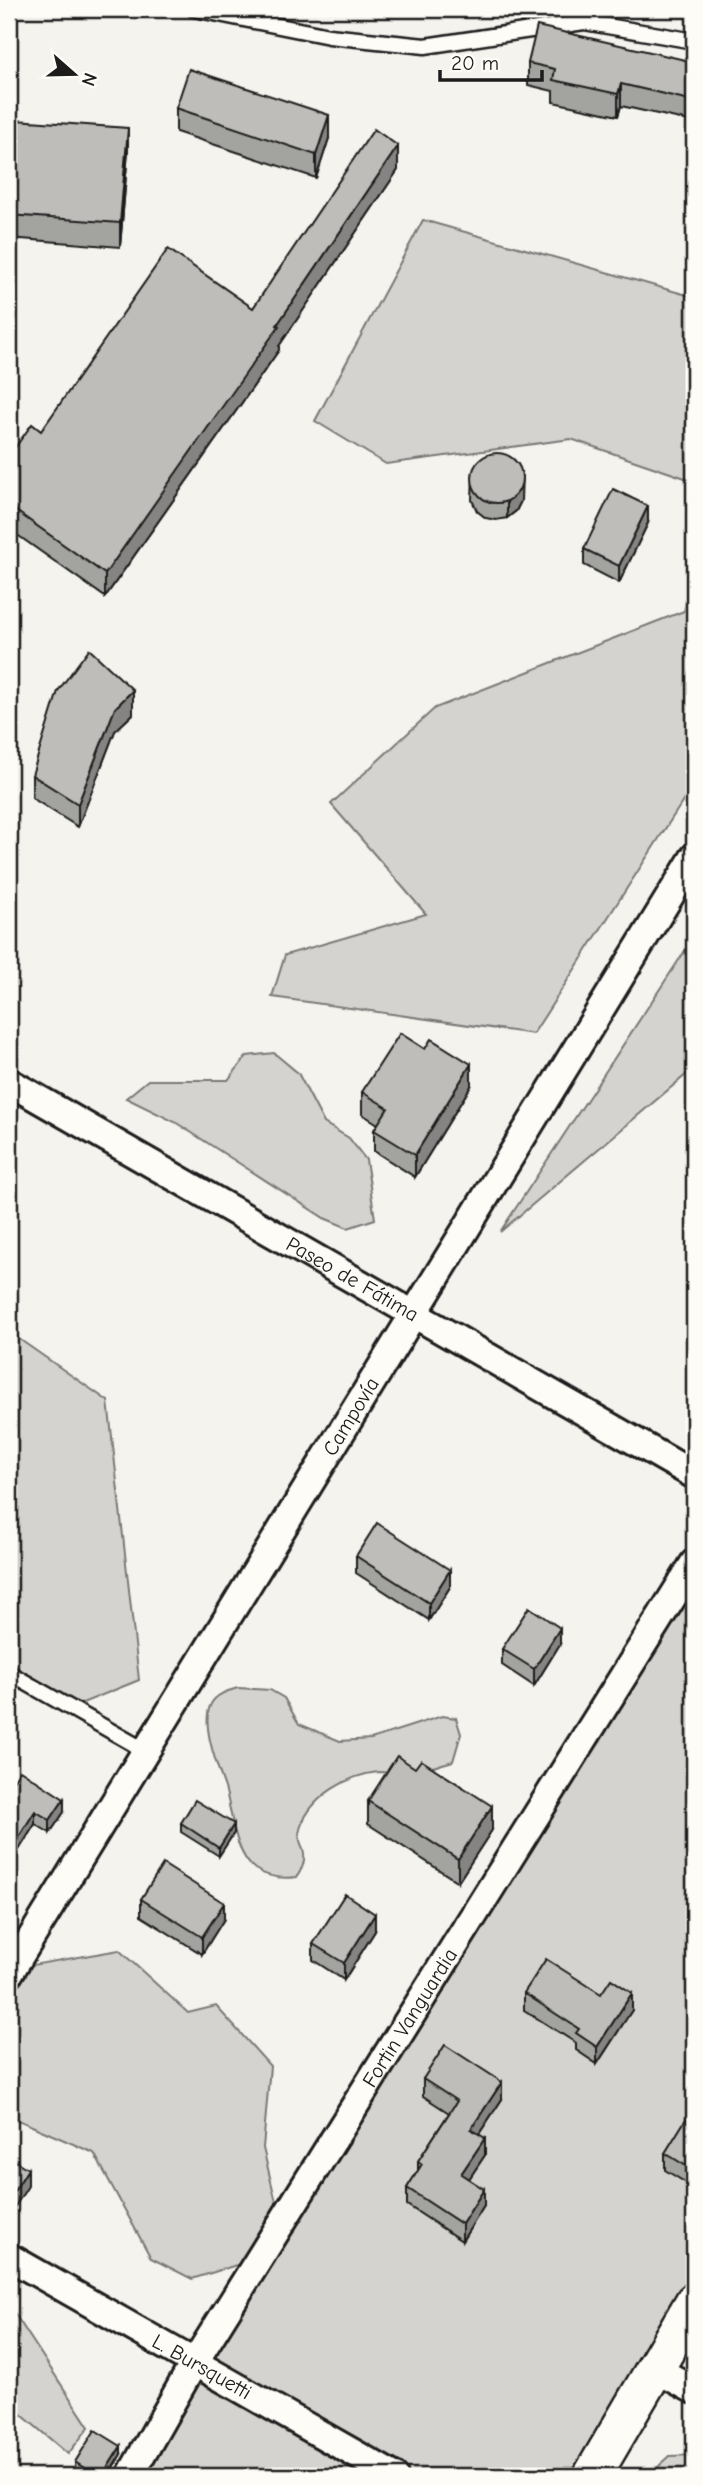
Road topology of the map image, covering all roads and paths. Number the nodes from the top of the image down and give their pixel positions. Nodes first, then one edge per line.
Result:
1 (194, 9) edge
2 (694, 41) edge
3 (694, 858) edge
4 (9, 1082) edge
5 (414, 1315) junction
6 (694, 1475) edge
7 (694, 1563) edge
8 (9, 1673) edge
9 (146, 1751) junction
10 (9, 1974) edge
11 (9, 2257) edge
12 (694, 2302) edge
13 (194, 2363) junction
14 (656, 2369) junction
15 (694, 2390) edge
16 (130, 2476) edge
17 (394, 2476) edge
18 (592, 2476) edge

1 - 2 lane
3 - 5 street, Campovía
4 - 5 street, Paseo de Fátima
5 - 6 street, Paseo de Fátima
5 - 9 street, Campovía
7 - 13 street, Fortin Vanguardia
8 - 9 lane
9 - 10 street, Campovía
11 - 13 street, L. Bursquetti
12 - 14 street
13 - 16 street, Fortin Vanguardia
13 - 17 street, L. Bursquetti
14 - 15 street
14 - 18 street

